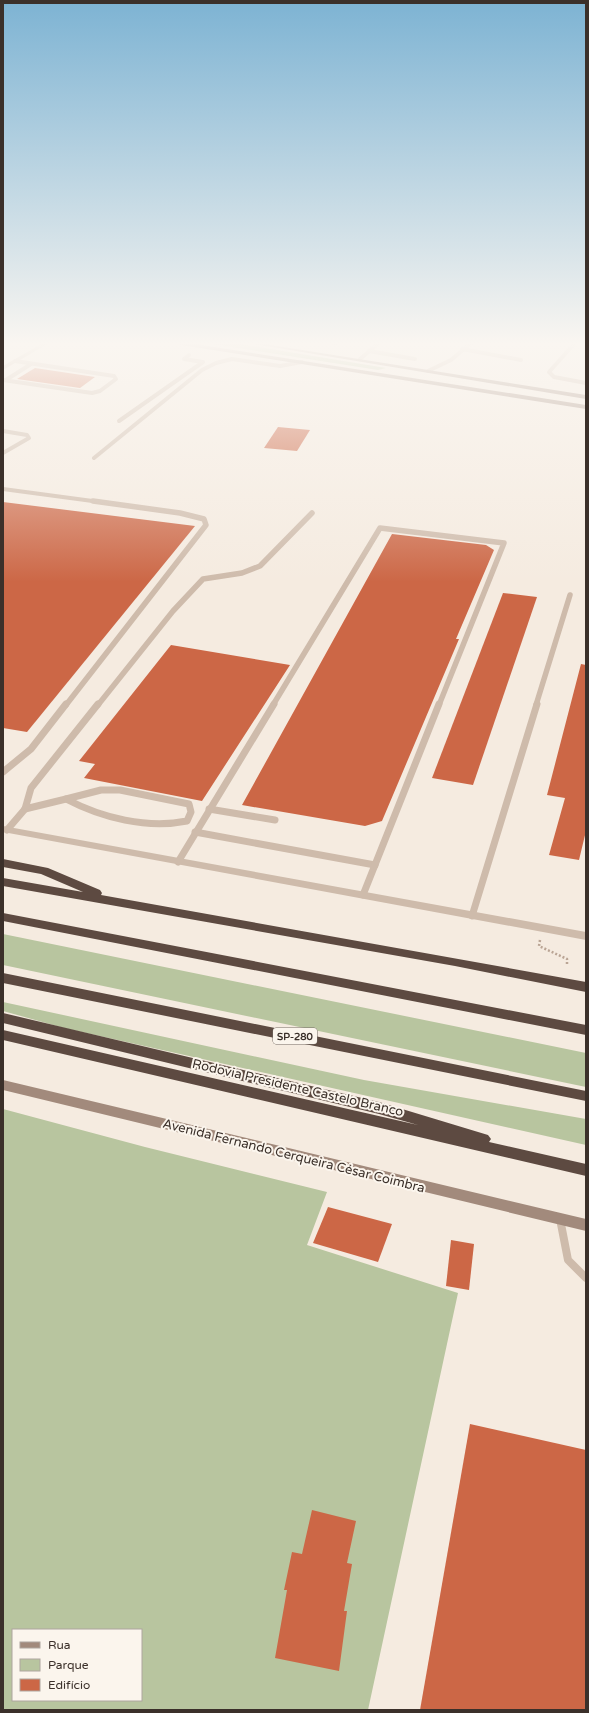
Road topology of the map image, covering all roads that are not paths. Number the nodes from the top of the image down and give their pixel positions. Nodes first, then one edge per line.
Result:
1 (137, 423) edge
2 (3, 431) edge
3 (3, 453) edge
4 (94, 458) dead end
5 (3, 489) edge
6 (312, 513) dead end
7 (570, 595) dead end
8 (3, 772) edge
9 (65, 798) junction
10 (25, 809) junction
11 (209, 809) junction
12 (275, 820) dead end
13 (5, 829) edge
14 (195, 832) junction
15 (178, 862) junction
16 (3, 863) edge
17 (375, 865) junction
18 (3, 882) edge
19 (363, 895) junction
20 (112, 900) junction
21 (472, 916) junction
22 (3, 917) edge
23 (586, 936) edge
24 (3, 978) edge
25 (586, 987) edge
26 (3, 1018) edge
27 (586, 1030) edge
28 (3, 1035) edge
29 (3, 1085) edge
30 (586, 1096) edge
31 (567, 1166) junction
32 (586, 1170) edge
33 (560, 1219) junction
34 (586, 1225) edge
35 (586, 1278) edge

1 - 4 lane
2 - 3 lane
5 - 8 lane
6 - 10 lane
7 - 21 lane
9 - 9 lane
9 - 10 lane
10 - 13 lane
11 - 12 lane
11 - 14 lane
11 - 17 lane
13 - 15 street
14 - 15 lane
14 - 17 lane
15 - 19 street
16 - 20 highway
17 - 19 lane
18 - 20 highway
19 - 21 street
20 - 25 highway
21 - 23 street
22 - 27 highway
24 - 30 highway, SP-280
26 - 31 highway
28 - 31 highway, Rodovia Presidente Castelo Branco
29 - 33 main road, Avenida Fernando Cerqueira César Coimbra
31 - 32 highway, Rodovia Presidente Castelo Branco
33 - 34 main road, Avenida Fernando Cerqueira César Coimbra
33 - 35 lane

